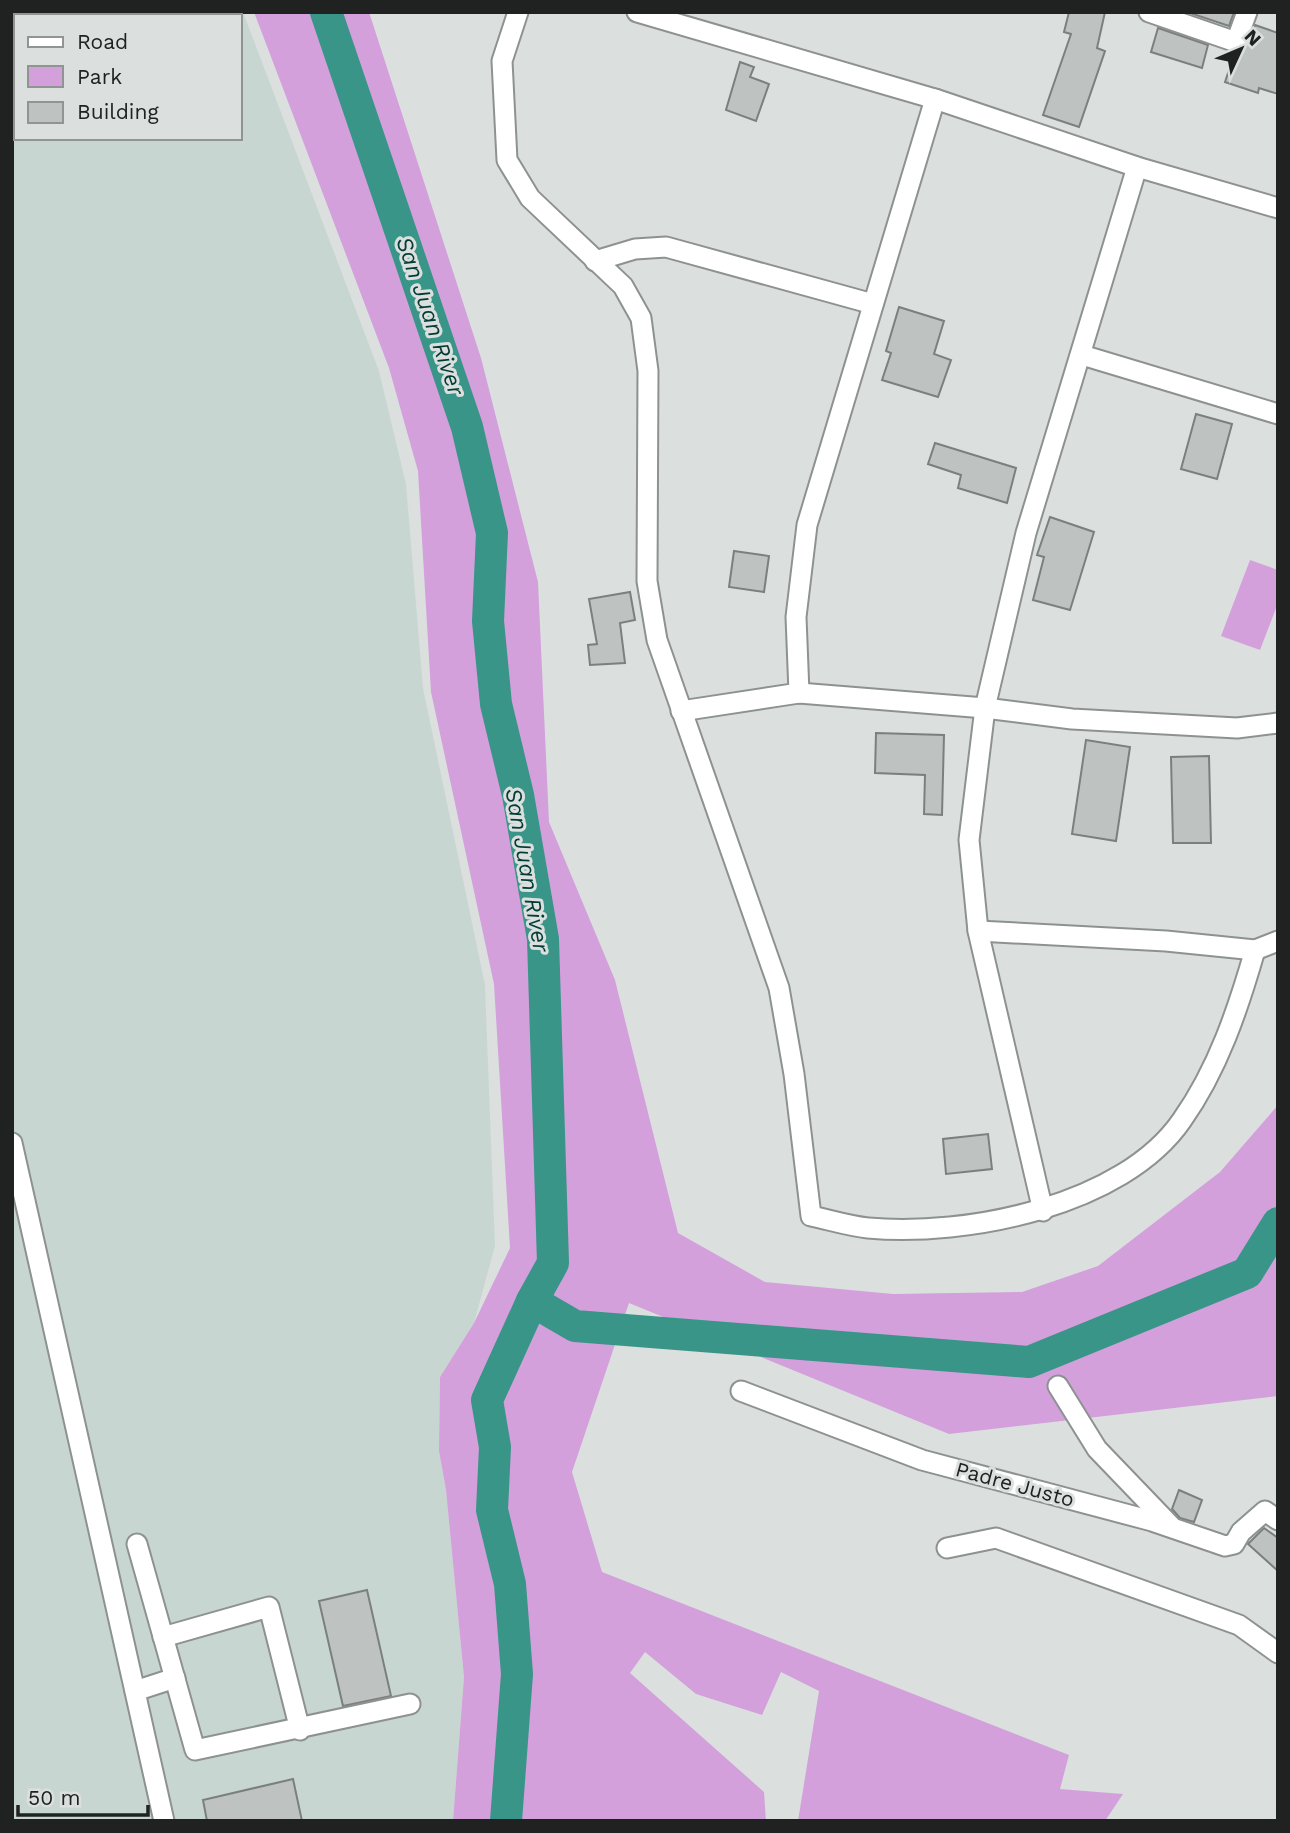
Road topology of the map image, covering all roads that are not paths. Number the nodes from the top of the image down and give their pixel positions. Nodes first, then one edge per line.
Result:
1 (518, 12) edge
2 (637, 12) edge
3 (1149, 12) edge
4 (1247, 12) edge
5 (1171, 15) edge
6 (935, 99) junction
7 (1137, 167) junction
8 (1278, 208) edge
9 (595, 261) junction
10 (873, 304) junction
11 (1082, 355) junction
12 (1278, 414) edge
13 (799, 693) junction
14 (985, 708) junction
15 (681, 711) junction
16 (1278, 723) edge
17 (978, 932) junction
18 (1278, 941) edge
19 (1255, 950) junction
20 (12, 1143) edge
21 (1043, 1211) junction
22 (1058, 1386) dead end
23 (741, 1391) dead end
24 (1278, 1520) edge
25 (1173, 1528) junction
26 (137, 1544) dead end
27 (947, 1548) dead end
28 (163, 1637) junction
29 (1278, 1653) edge
30 (175, 1678) junction
31 (135, 1691) junction
32 (411, 1704) dead end
33 (300, 1730) junction
34 (164, 1821) edge

1 - 9 street
2 - 6 street
3 - 5 street
4 - 5 street
6 - 7 street
6 - 10 street
7 - 8 street
7 - 11 street
9 - 10 street
9 - 15 street
10 - 13 street
11 - 12 street
11 - 14 street
13 - 14 street
13 - 15 street
14 - 16 street
14 - 17 street
15 - 21 street
17 - 19 street
17 - 21 street
18 - 19 street
19 - 21 street
20 - 31 street
22 - 25 street
23 - 25 street, Padre Justo
24 - 25 street, Padre Justo
26 - 28 street
27 - 29 street
28 - 30 street
28 - 33 street
30 - 31 street
30 - 33 street
31 - 34 street
32 - 33 street

